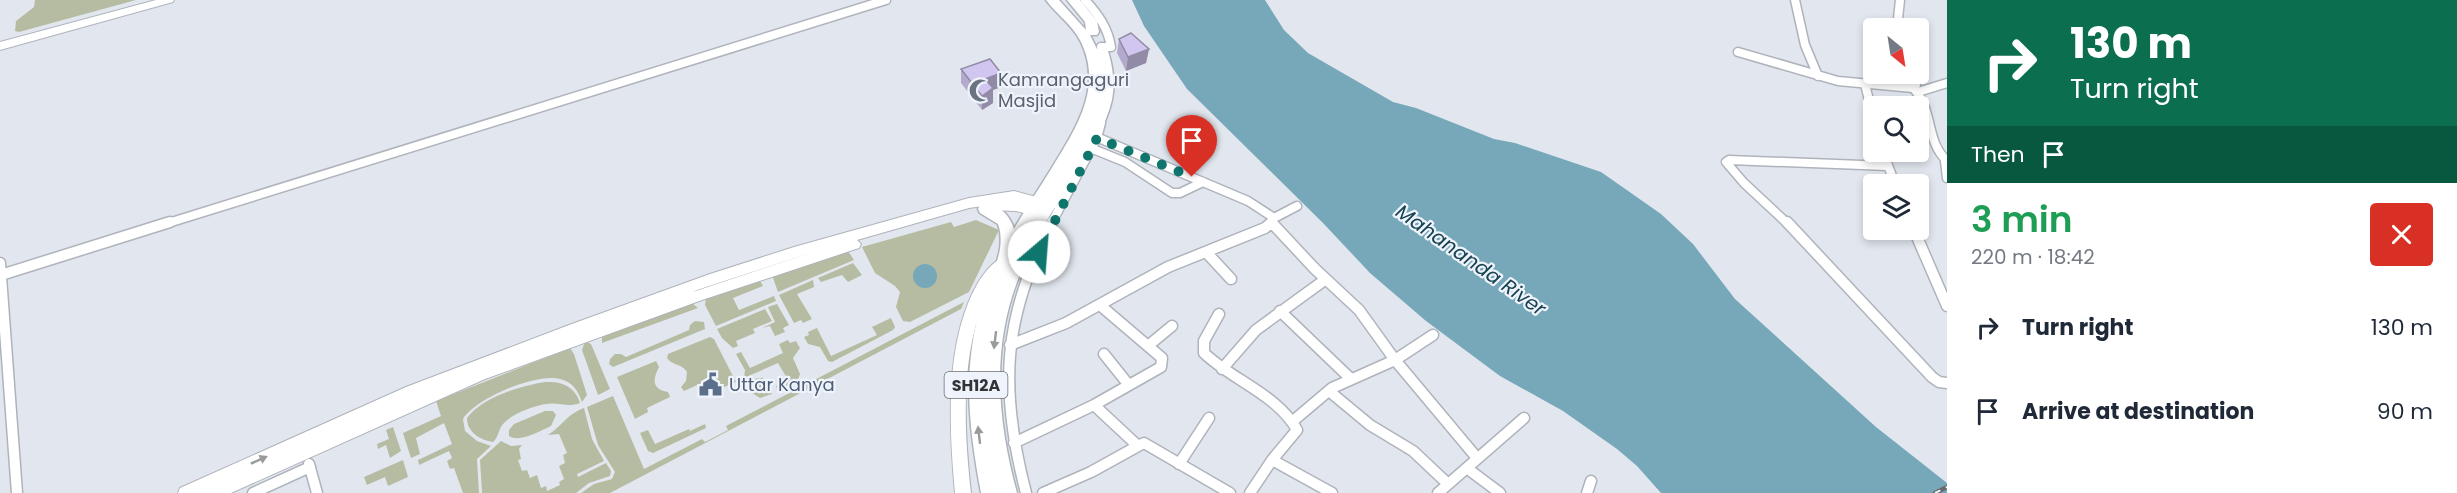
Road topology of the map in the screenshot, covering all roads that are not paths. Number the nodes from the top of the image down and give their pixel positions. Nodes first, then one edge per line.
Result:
1 (150, 0) edge
2 (169, 0) edge
3 (885, 0) edge
4 (1052, 0) edge
5 (1065, 0) edge
6 (1073, 0) edge
7 (1085, 0) edge
8 (1795, 0) edge
9 (1900, 0) edge
10 (1899, 18) edge
11 (1094, 32) junction
12 (0, 41) edge
13 (0, 46) edge
14 (1096, 50) junction
15 (1738, 52) dead end
16 (1818, 76) junction
17 (1863, 84) edge
18 (1865, 84) joint
19 (1916, 84) edge
20 (1947, 84) edge
21 (1916, 90) junction
22 (1868, 96) edge
23 (1092, 142) junction
24 (1946, 161) edge
25 (1887, 162) edge
26 (1888, 166) junction
27 (1891, 174) edge
28 (1947, 178) edge
29 (1203, 182) junction
30 (1297, 206) dead end
31 (1046, 208) junction
32 (963, 209) junction
33 (985, 209) junction
34 (1273, 221) junction
35 (1918, 240) edge
36 (1206, 252) junction
37 (1005, 262) junction
38 (0, 267) edge
39 (1231, 279) dead end
40 (1326, 279) junction
41 (1101, 306) junction
42 (1947, 306) edge
43 (643, 310) junction
44 (1280, 310) junction
45 (1219, 314) dead end
46 (1172, 326) dead end
47 (1433, 335) dead end
48 (1010, 345) junction
49 (1149, 345) junction
50 (1104, 354) dead end
51 (1395, 360) junction
52 (1222, 369) junction
53 (1351, 379) junction
54 (1947, 383) edge
55 (1128, 384) junction
56 (1329, 391) junction
57 (1094, 405) junction
58 (11, 411) junction
59 (0, 416) edge
60 (1209, 418) dead end
61 (1524, 418) dead end
62 (1293, 421) junction
63 (1014, 443) junction
64 (1138, 446) junction
65 (1477, 458) junction
66 (308, 460) junction
67 (1272, 460) junction
68 (1179, 464) junction
69 (1468, 469) junction
70 (1591, 481) dead end
71 (1447, 483) junction
72 (1324, 491) edge
73 (17, 493) edge
74 (186, 493) edge
75 (214, 493) edge
76 (253, 493) edge
77 (317, 493) edge
78 (963, 493) edge
79 (990, 493) edge
80 (1008, 493) edge
81 (1026, 493) edge
82 (1043, 493) edge
83 (1230, 493) edge
84 (1250, 493) edge
85 (1438, 493) edge
86 (1500, 493) edge
87 (1587, 493) edge

1 - 12 street
2 - 13 street
3 - 38 street
4 - 14 main road, SH12A
5 - 11 main road, SH12A
6 - 11 main road, SH12A
7 - 14 street
8 - 16 street
9 - 10 street
11 - 14 main road, SH12A
14 - 23 main road, SH12A
14 - 31 main road, SH12A
15 - 16 street
16 - 17 street
18 - 21 street
18 - 22 street
19 - 21 street
20 - 21 street
21 - 24 street
23 - 29 street
23 - 29 street
23 - 31 main road, SH12A
24 - 28 street
25 - 26 street
26 - 27 street
26 - 54 street
29 - 34 street
30 - 34 street
31 - 32 street
31 - 33 street
31 - 37 main road, SH12A
31 - 48 street
31 -> 80 main road, SH12A
32 - 33 street
32 - 43 street
33 - 37 main road
34 - 36 street
34 - 40 street
35 - 42 street
36 - 39 street
36 - 41 street
37 - 78 street
79 -> 37 main road, SH12A
38 - 58 street
40 - 44 street
40 - 51 street
41 - 48 street
41 - 49 street
43 - 66 street
74 -> 43 street
44 - 52 street
44 - 53 street
45 - 52 street
46 - 49 street
47 - 51 street
48 - 63 street
49 - 55 street
50 - 55 street
51 - 53 street
51 - 65 street
52 - 62 street
53 - 56 street
55 - 57 street
56 - 62 street
56 - 71 street
57 - 63 street
57 - 64 street
58 - 59 street
58 - 73 street
60 - 68 street
61 - 65 street
62 - 67 street
63 - 81 street
64 - 68 street
64 - 82 street
65 - 69 street
66 - 75 street
66 - 76 street
66 - 77 street
67 - 72 street
67 - 84 street
68 - 83 street
69 - 71 street
69 - 86 street
70 - 87 street
71 - 85 street

